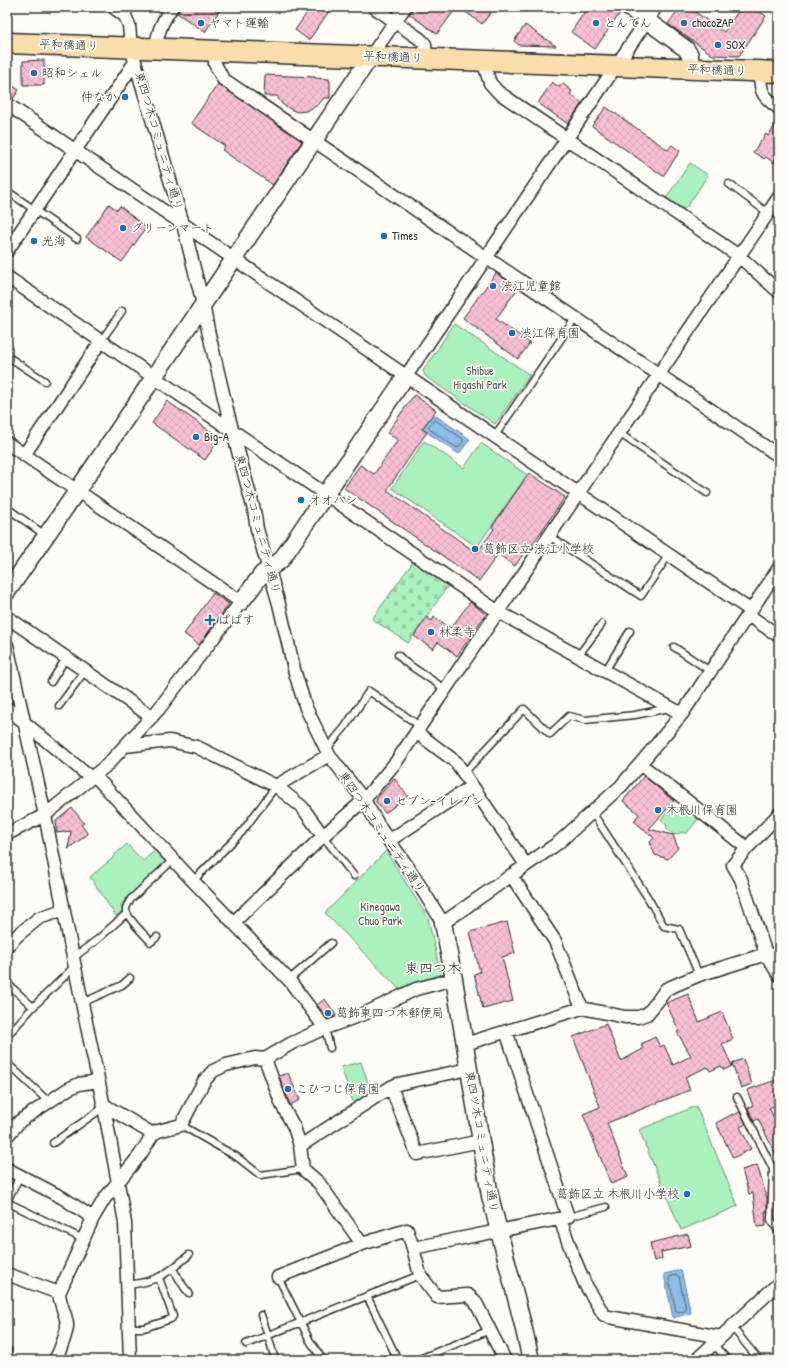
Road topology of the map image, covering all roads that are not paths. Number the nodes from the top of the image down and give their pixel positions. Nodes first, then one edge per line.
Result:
1 (113, 7) edge
2 (172, 7) edge
3 (374, 7) edge
4 (405, 7) edge
5 (628, 7) edge
6 (656, 7) edge
7 (125, 11) edge
8 (648, 20) junction
9 (395, 21) junction
10 (7, 43) edge
11 (156, 48) junction
12 (215, 51) junction
13 (133, 55) junction
14 (371, 56) junction
15 (426, 59) junction
16 (483, 61) junction
17 (616, 66) junction
18 (691, 69) junction
19 (769, 72) edge
20 (7, 104) edge
21 (779, 108) edge
22 (566, 139) junction
23 (314, 141) junction
24 (75, 151) junction
25 (729, 184) dead end
26 (7, 191) edge
27 (779, 197) edge
28 (35, 210) junction
29 (768, 213) junction
30 (183, 224) junction
31 (77, 239) dead end
32 (7, 251) edge
33 (739, 256) junction
34 (486, 257) junction
35 (234, 259) junction
36 (7, 277) edge
37 (779, 292) edge
38 (203, 304) junction
39 (122, 311) dead end
40 (576, 317) junction
41 (101, 342) junction
42 (7, 356) edge
43 (659, 374) junction
44 (406, 376) junction
45 (153, 378) junction
46 (44, 381) dead end
47 (233, 432) junction
48 (619, 433) junction
49 (494, 437) junction
50 (7, 443) edge
51 (24, 455) junction
52 (779, 456) edge
53 (77, 491) junction
54 (578, 493) junction
55 (707, 493) dead end
56 (326, 495) junction
57 (7, 508) edge
58 (46, 536) junction
59 (549, 536) junction
60 (668, 556) junction
61 (779, 568) edge
62 (269, 569) junction
63 (7, 592) edge
64 (241, 602) junction
65 (497, 612) junction
66 (749, 613) junction
67 (7, 616) edge
68 (602, 624) dead end
69 (630, 631) dead end
70 (779, 636) edge
71 (7, 644) edge
72 (674, 647) dead end
73 (398, 655) dead end
74 (578, 656) junction
75 (66, 658) junction
76 (85, 671) junction
77 (605, 671) junction
78 (710, 672) junction
79 (51, 682) dead end
80 (445, 689) junction
81 (59, 706) dead end
82 (7, 708) edge
83 (670, 708) junction
84 (682, 714) junction
85 (152, 717) junction
86 (23, 722) junction
87 (418, 729) junction
88 (125, 746) junction
89 (327, 753) junction
90 (640, 764) junction
91 (464, 772) junction
92 (92, 777) junction
93 (276, 786) junction
94 (472, 786) junction
95 (364, 800) junction
96 (592, 812) junction
97 (779, 814) edge
98 (45, 815) junction
99 (7, 834) edge
100 (323, 836) junction
101 (390, 840) junction
102 (747, 848) junction
103 (173, 860) junction
104 (526, 865) junction
105 (511, 875) junction
106 (354, 876) dead end
107 (193, 881) junction
108 (63, 910) junction
109 (127, 914) junction
110 (233, 923) junction
111 (443, 923) junction
112 (157, 937) dead end
113 (330, 943) dead end
114 (7, 946) edge
115 (779, 949) edge
116 (766, 954) junction
117 (74, 962) junction
118 (699, 975) junction
119 (779, 975) edge
120 (130, 978) dead end
121 (454, 979) junction
122 (290, 980) junction
123 (7, 982) edge
124 (82, 1003) junction
125 (33, 1007) junction
126 (582, 1008) junction
127 (325, 1028) junction
128 (506, 1032) junction
129 (7, 1036) edge
130 (465, 1044) junction
131 (330, 1048) dead end
132 (265, 1059) junction
133 (7, 1063) edge
134 (469, 1069) junction
135 (98, 1081) junction
136 (391, 1087) junction
137 (737, 1097) dead end
138 (49, 1102) junction
139 (104, 1106) junction
140 (181, 1125) junction
141 (8, 1134) edge
142 (152, 1134) junction
143 (481, 1141) junction
144 (53, 1143) dead end
145 (300, 1146) junction
146 (7, 1169) edge
147 (303, 1169) junction
148 (20, 1176) junction
149 (118, 1183) junction
150 (7, 1202) edge
151 (606, 1207) dead end
152 (93, 1218) junction
153 (564, 1218) junction
154 (498, 1231) junction
155 (779, 1232) edge
156 (83, 1239) junction
157 (362, 1244) junction
158 (414, 1248) junction
159 (189, 1255) dead end
160 (173, 1269) junction
161 (7, 1274) edge
162 (420, 1275) junction
163 (278, 1277) joint
164 (159, 1278) junction
165 (779, 1283) edge
166 (127, 1285) junction
167 (59, 1293) junction
168 (189, 1293) dead end
169 (367, 1296) junction
170 (261, 1315) dead end
171 (301, 1322) junction
172 (732, 1327) junction
173 (129, 1328) junction
174 (490, 1330) junction
175 (268, 1335) junction
176 (718, 1341) junction
177 (246, 1344) dead end
178 (55, 1360) edge
179 (130, 1360) edge
180 (275, 1360) edge
181 (324, 1360) edge
182 (398, 1360) edge
183 (417, 1360) edge
184 (505, 1360) edge
185 (531, 1360) edge
186 (696, 1360) edge
187 (728, 1360) edge
188 (759, 1360) edge

1 - 7 street
2 - 11 street
3 - 9 street
4 - 9 street
5 - 8 street
6 - 8 street
7 - 13 street, 東四つ木コミュニティ通り
8 - 17 street
8 - 18 street
9 - 14 street
9 - 15 street
10 - 13 main road, 平和橋通り
11 - 12 main road, 平和橋通り
11 - 13 main road, 平和橋通り
12 - 14 main road, 平和橋通り
12 - 23 street
13 - 24 street
13 - 30 street, 東四つ木コミュニティ通り
14 - 15 main road, 平和橋通り
14 - 23 street
15 - 16 main road, 平和橋通り
16 - 17 main road, 平和橋通り
16 - 22 street
17 - 18 main road, 平和橋通り
17 - 22 street
18 - 19 main road, 平和橋通り
19 - 21 street
20 - 24 street
22 - 33 street
22 - 34 street
23 - 34 street
23 - 35 street
24 - 28 street
24 - 30 street
25 - 29 lane
26 - 28 lane
27 - 29 street
28 - 31 lane
28 - 32 street
29 - 33 street
30 - 35 street
30 - 38 street, 東四つ木コミュニティ通り
33 - 37 street
33 - 43 street
34 - 40 street
34 - 44 street
35 - 38 street
35 - 44 street
36 - 41 street
38 - 45 street
38 - 47 street, 東四つ木コミュニティ通り
39 - 41 lane
40 - 43 street
40 - 49 lane
41 - 45 street
41 - 51 street
42 - 46 lane
43 - 48 street
43 - 52 street
44 - 49 street
44 - 56 street
45 - 47 street
45 - 53 street
47 - 56 street
47 - 62 street, 東四つ木コミュニティ通り
48 - 54 street
48 - 55 lane
49 - 54 street
50 - 51 street
51 - 53 street
53 - 58 street
53 - 64 street
54 - 59 street
54 - 60 street
56 - 62 street
56 - 65 street
57 - 58 lane
58 - 63 street
59 - 60 lane
59 - 65 street
60 - 66 street
61 - 66 street
62 - 64 street
62 - 89 street, 東四つ木コミュニティ通り
64 - 85 street
65 - 74 street
65 - 80 street
66 - 70 street
66 - 78 street
67 - 75 street
68 - 74 lane
69 - 77 lane
71 - 86 street
72 - 78 lane
73 - 80 lane
74 - 77 street
75 - 76 street
75 - 79 lane
76 - 81 lane
76 - 85 street
77 - 83 street
78 - 84 street
80 - 87 street
82 - 86 street
83 - 84 street
83 - 91 lane
84 - 90 street
85 - 88 street
86 - 92 street
86 - 98 street
87 - 89 lane
87 - 91 street
87 - 95 street
88 - 92 street
88 - 93 street
89 - 93 street
89 - 95 street, 東四つ木コミュニティ通り
90 - 96 street
90 - 102 street
91 - 94 street
92 - 98 street
92 - 103 street
93 - 100 street
93 - 107 lane
94 - 101 street
94 - 104 street
95 - 100 street
95 - 101 street, 東四つ木コミュニティ通り
96 - 104 street
96 - 118 lane
97 - 102 street
98 - 99 street
98 - 108 street
100 - 106 lane
100 - 110 street
101 - 111 street, 東四つ木コミュニティ通り
102 - 116 street
103 - 107 street
103 - 109 lane
104 - 105 street
105 - 111 street
105 - 126 street
107 - 110 street
108 - 114 street
108 - 117 street
109 - 112 lane
109 - 117 lane
110 - 122 street
111 - 121 street, 東四ツ木コミュニティ通り
113 - 122 lane
115 - 116 lane
116 - 118 street
116 - 119 street
117 - 124 street
117 - 125 lane
118 - 126 street
120 - 124 lane
121 - 127 street
121 - 130 street, 東四ツ木コミュニティ通り
122 - 127 street
123 - 125 lane
124 - 135 street
125 - 129 lane
126 - 128 street
127 - 131 lane
127 - 132 street
128 - 130 street
128 - 153 street
130 - 134 street, 東四ツ木コミュニティ通り
132 - 140 street
132 - 145 street
133 - 138 lane
134 - 136 street
134 - 143 street, 東四ツ木コミュニティ通り
135 - 138 street
135 - 139 street
136 - 143 street
136 - 145 street
137 - 155 lane
138 - 141 street
139 - 142 street
139 - 144 lane
139 - 149 street
140 - 142 street
140 - 147 lane
142 - 149 street
143 - 154 street, 東四ツ木コミュニティ通り
145 - 147 street
146 - 148 street
147 - 157 street
148 - 150 lane
148 - 152 street
149 - 152 street
149 - 166 street
150 - 156 lane
151 - 153 lane
152 - 156 street
153 - 154 street
153 - 176 street
154 - 158 street
154 - 185 street, 東四ツ木コミュニティ通り
156 - 167 street
157 - 158 street
157 - 163 street
158 - 162 street
159 - 160 lane
160 - 164 lane
160 - 168 lane
161 - 167 street
162 - 169 lane
162 - 174 street
163 - 171 lane
164 - 166 lane
164 - 173 lane
165 - 172 street
166 - 173 street
167 - 178 street
169 - 171 lane
169 - 182 lane
170 - 175 lane
171 - 175 lane
171 - 181 lane
172 - 176 street
172 - 188 lane
173 - 179 street
174 - 183 lane
174 - 184 street
175 - 177 lane
175 - 180 lane
176 - 186 street
176 - 187 lane

